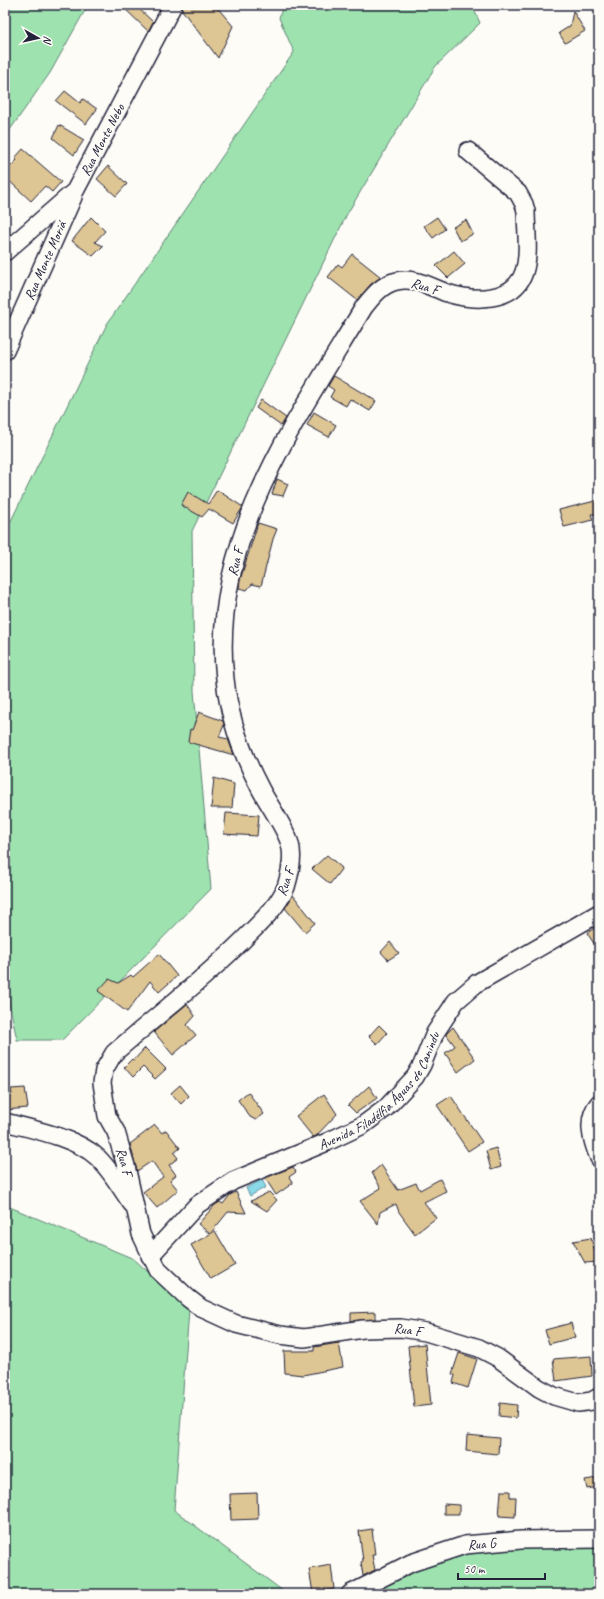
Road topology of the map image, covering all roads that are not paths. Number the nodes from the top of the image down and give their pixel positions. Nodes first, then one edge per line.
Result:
1 (173, 5) edge
2 (468, 150) dead end
3 (76, 191) junction
4 (5, 252) edge
5 (5, 351) edge
6 (599, 913) edge
7 (599, 1103) edge
8 (5, 1122) edge
9 (599, 1158) edge
10 (137, 1212) junction
11 (150, 1256) junction
12 (599, 1397) edge
13 (599, 1538) edge
14 (350, 1594) edge

1 - 3 street, Rua Monte Nebo
2 - 10 street, Rua F
3 - 4 street, Rua Monte Nebo
3 - 5 street, Rua Monte Moriá
6 - 11 street, Avenida Filadélfia Águas de Canindu
7 - 9 street
8 - 10 street
10 - 11 street, Rua F
11 - 12 street, Rua F
13 - 14 street, Rua G

